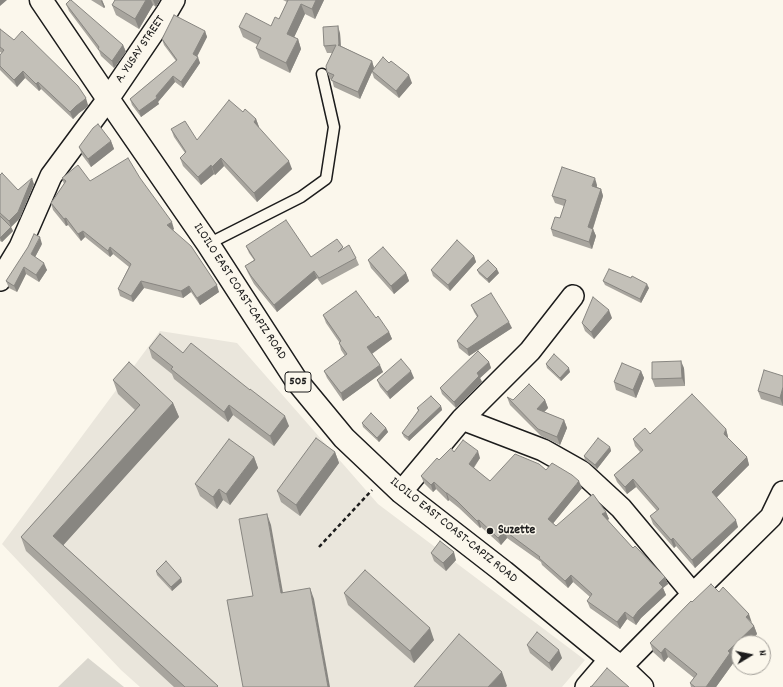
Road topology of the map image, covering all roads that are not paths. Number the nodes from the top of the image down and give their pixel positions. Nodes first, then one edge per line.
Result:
1 (41, 0) edge
2 (174, 0) edge
3 (322, 74) dead end
4 (108, 99) junction
5 (208, 244) junction
6 (0, 280) edge
7 (573, 296) dead end
8 (462, 420) junction
9 (401, 492) junction
10 (783, 492) edge
11 (693, 594) junction
12 (616, 663) junction
13 (586, 687) edge
14 (642, 687) edge

1 - 4 main road, ILOILO EAST COAST-CAPIZ ROAD / 505
2 - 4 street, A. YUSAY STREET
3 - 5 lane
4 - 5 main road, ILOILO EAST COAST-CAPIZ ROAD / 505
4 - 6 street, A. YUSAY STREET
5 - 9 main road, ILOILO EAST COAST-CAPIZ ROAD / 505
7 - 8 street
8 - 9 street
8 - 11 street
9 - 12 main road, ILOILO EAST COAST-CAPIZ ROAD / 505
10 - 11 street
11 - 12 street
12 - 13 street
12 - 14 main road, ILOILO EAST COAST-CAPIZ ROAD / 505

